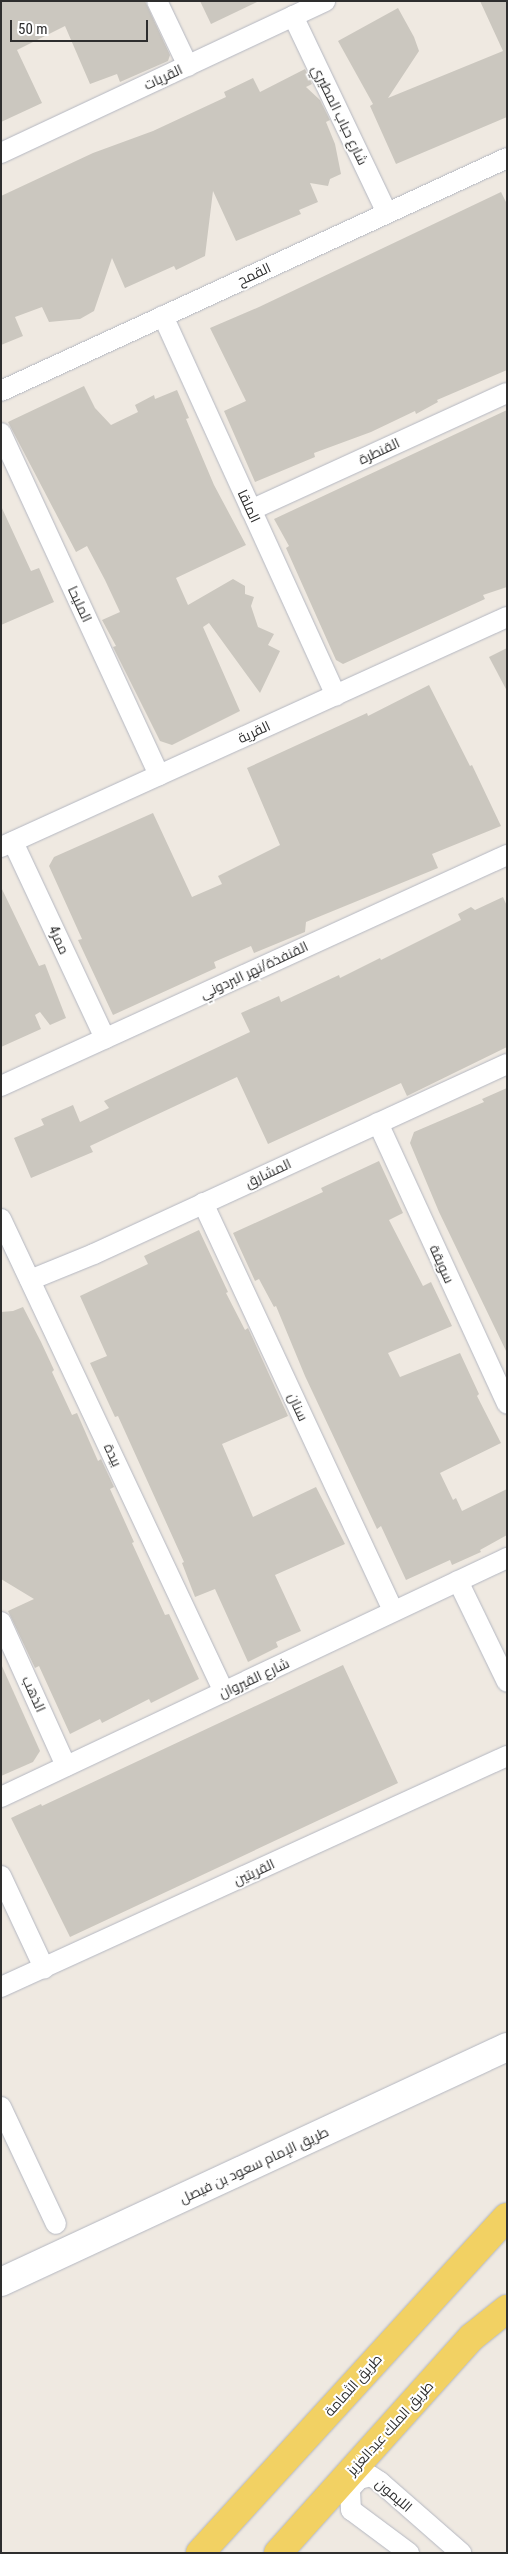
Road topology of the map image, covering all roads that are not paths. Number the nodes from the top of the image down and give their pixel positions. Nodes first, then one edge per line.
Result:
1 (157, 1) edge
2 (325, 1) edge
3 (293, 16) junction
4 (188, 66) junction
5 (1, 153) edge
6 (507, 158) edge
7 (387, 213) junction
8 (162, 316) junction
9 (1, 391) edge
10 (507, 392) edge
11 (1, 432) edge
12 (251, 510) junction
13 (507, 617) edge
14 (336, 695) junction
15 (160, 775) junction
16 (7, 845) edge
17 (507, 855) edge
18 (105, 1038) junction
19 (507, 1064) edge
20 (1, 1086) edge
21 (378, 1123) junction
22 (203, 1202) junction
23 (1, 1219) edge
24 (30, 1280) junction
25 (507, 1404) edge
26 (507, 1558) edge
27 (458, 1581) junction
28 (393, 1612) junction
29 (1, 1622) edge
30 (507, 1682) edge
31 (224, 1692) junction
32 (504, 1764) edge
33 (66, 1766) junction
34 (1, 1797) edge
35 (1, 1876) edge
36 (44, 1968) junction
37 (1, 1988) edge
38 (507, 2047) edge
39 (1, 2107) edge
40 (507, 2217) edge
41 (56, 2224) dead end
42 (1, 2282) edge
43 (507, 2309) edge
44 (200, 2553) edge
45 (278, 2553) edge
46 (409, 2553) edge
47 (461, 2553) edge

1 - 4 street
2 - 3 street, القريات
3 - 4 street, القريات
3 - 7 street, شارع حباب المطيري
4 - 5 street, القريات
6 - 7 street, القمح
7 - 8 street, القمح
8 - 9 street, القمح
8 - 12 street, الملقا
10 - 12 street, القنطرة
11 - 15 street, المليحا
12 - 14 street, الملقا
13 - 14 street, القرية
14 - 15 street, القرية
15 - 16 street, القرية
16 - 18 street, ممر4
17 - 18 street, القنفذة/نهر البردوني
18 - 20 street, القنفذة/نهر البردوني
19 - 21 street, المشارق
21 - 22 street, المشارق
21 - 25 street, سويقة
22 - 24 street, المشارق
22 - 28 street, سنان
23 - 24 street, بيدة
24 - 31 street, بيدة
26 - 27 street, شارع القيروان
27 - 28 street, شارع القيروان
27 - 30 street
28 - 31 street, شارع القيروان
29 - 33 street, الذهب
31 - 33 street, شارع القيروان
32 - 36 street, القريتين
33 - 34 street, شارع القيروان
35 - 36 street
36 - 37 street, القريتين
38 - 42 main road, طريق الإمام سعود بن فيصل
39 - 41 street
40 - 44 main road, طريق الثمامة
43 - 45 main road, طريق الملك عبدالعزيز
46 - 47 street, الليمون

